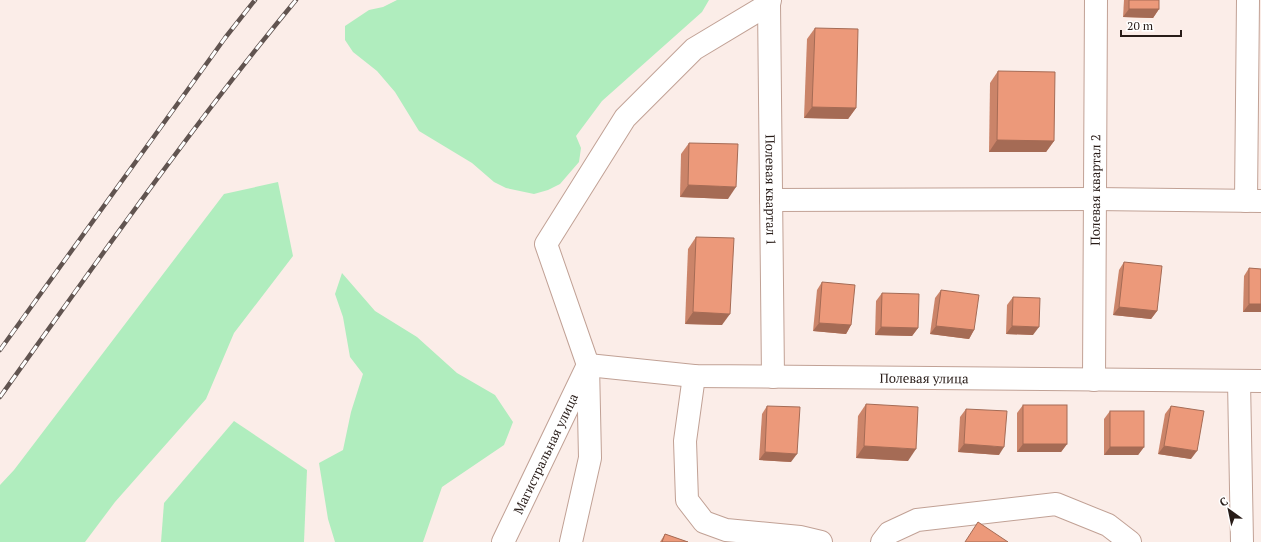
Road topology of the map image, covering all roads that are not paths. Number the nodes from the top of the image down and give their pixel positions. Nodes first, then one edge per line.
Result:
1 (1096, 0) edge
2 (1248, 0) edge
3 (770, 2) edge
4 (1095, 199) junction
5 (771, 200) junction
6 (1254, 201) edge
7 (588, 365) junction
8 (694, 376) junction
9 (773, 377) junction
10 (1094, 380) junction
11 (1239, 381) junction
12 (1261, 381) edge
13 (503, 542) edge
14 (571, 542) edge
15 (821, 542) edge
16 (882, 542) edge
17 (1130, 542) edge
18 (1242, 542) edge

1 - 4 street, Полевая квартал 2
2 - 6 street
3 - 5 street, Полевая квартал 1
3 - 7 street
4 - 5 street
4 - 6 street
4 - 10 street, Полевая квартал 2
5 - 9 street, Полевая квартал 1
7 - 8 street, Полевая улица
7 - 13 street, Магистральная улица
7 - 14 street
8 - 9 street, Полевая улица
8 - 15 street
9 - 10 street, Полевая улица
10 - 11 street, Полевая улица
11 - 12 street, Полевая улица
11 - 18 street
16 - 17 street

